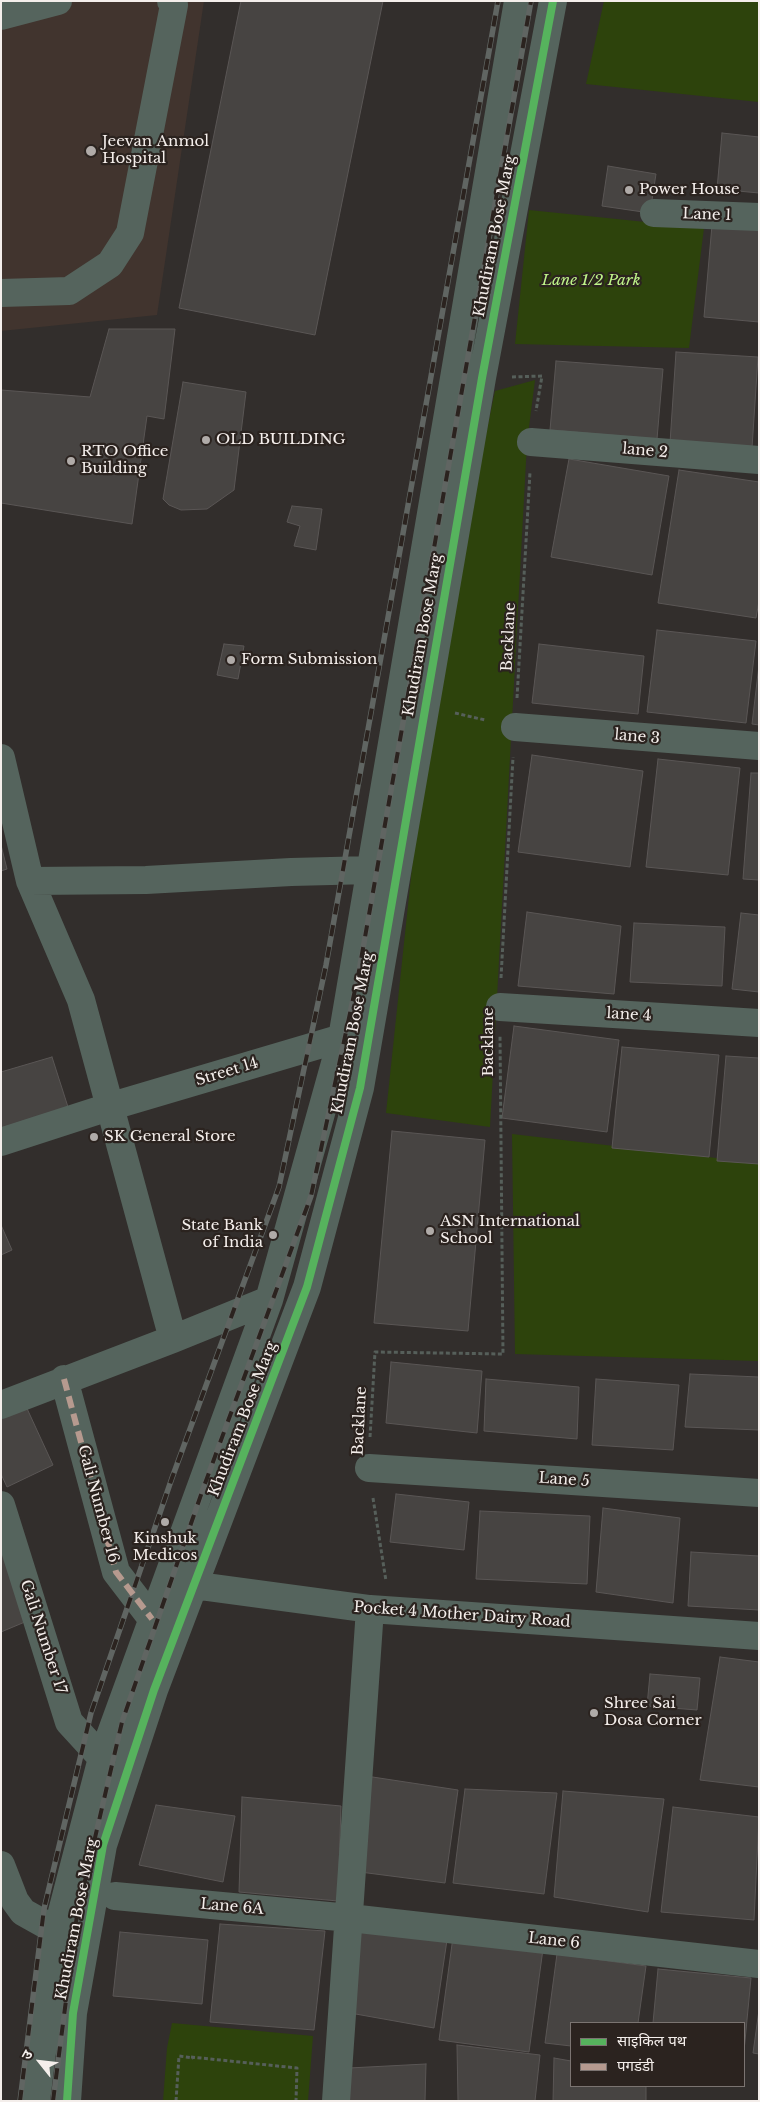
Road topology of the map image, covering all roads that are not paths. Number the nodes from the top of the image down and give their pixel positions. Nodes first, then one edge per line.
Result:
1 (58, 1) edge
2 (171, 1) edge
3 (518, 1) edge
4 (553, 1) edge
5 (1, 16) edge
6 (654, 212) dead end
7 (759, 217) edge
8 (1, 293) edge
9 (531, 442) road end
10 (759, 460) edge
11 (504, 724) road end
12 (759, 746) edge
13 (1, 758) edge
14 (383, 872) junction
15 (30, 881) junction
16 (500, 1007) road end
17 (759, 1023) edge
18 (342, 1038) junction
19 (112, 1106) junction
20 (1, 1142) edge
21 (269, 1300) junction
22 (174, 1339) junction
23 (64, 1379) junction
24 (1, 1405) edge
25 (368, 1468) road end
26 (759, 1493) edge
27 (1, 1506) edge
28 (166, 1582) junction
29 (194, 1586) junction
30 (380, 1610) junction
31 (152, 1619) junction
32 (759, 1636) edge
33 (102, 1758) junction
34 (1, 1865) edge
35 (115, 1896) dead end
36 (350, 1918) junction
37 (57, 1931) junction
38 (759, 1964) edge
39 (36, 2101) edge
40 (67, 2101) edge
41 (336, 2101) edge

1 - 5 street
2 - 8 street
3 - 14 street, Khudiram Bose Marg
4 - 14 street, Khudiram Bose Marg
6 - 7 street, Lane 1
9 - 10 street, lane 2
11 - 12 street, lane 3
13 - 15 street
14 - 15 street
14 - 18 street, Khudiram Bose Marg
14 - 29 street, Khudiram Bose Marg
15 - 19 street
16 - 17 street, lane 4
18 - 19 street, Street 14
18 - 21 street, Khudiram Bose Marg
19 - 20 street, Street 14
19 - 22 street
21 - 22 street
21 - 28 street, Khudiram Bose Marg
22 - 23 street
23 - 24 street
23 - 31 street, Gali Number 16
25 - 26 street, Lane 5
27 - 33 street, Gali Number 17
28 - 29 street, Pocket 4 Mother Dairy Road
28 - 31 street, Khudiram Bose Marg
29 - 30 street, Pocket 4 Mother Dairy Road
29 - 40 street, Khudiram Bose Marg
30 - 32 street, Pocket 4 Mother Dairy Road
30 - 36 street
31 - 33 street, Khudiram Bose Marg
33 - 37 street, Khudiram Bose Marg
34 - 37 street
35 - 36 street, Lane 6A
36 - 38 street, Lane 6
36 - 41 street
37 - 39 street, Khudiram Bose Marg

